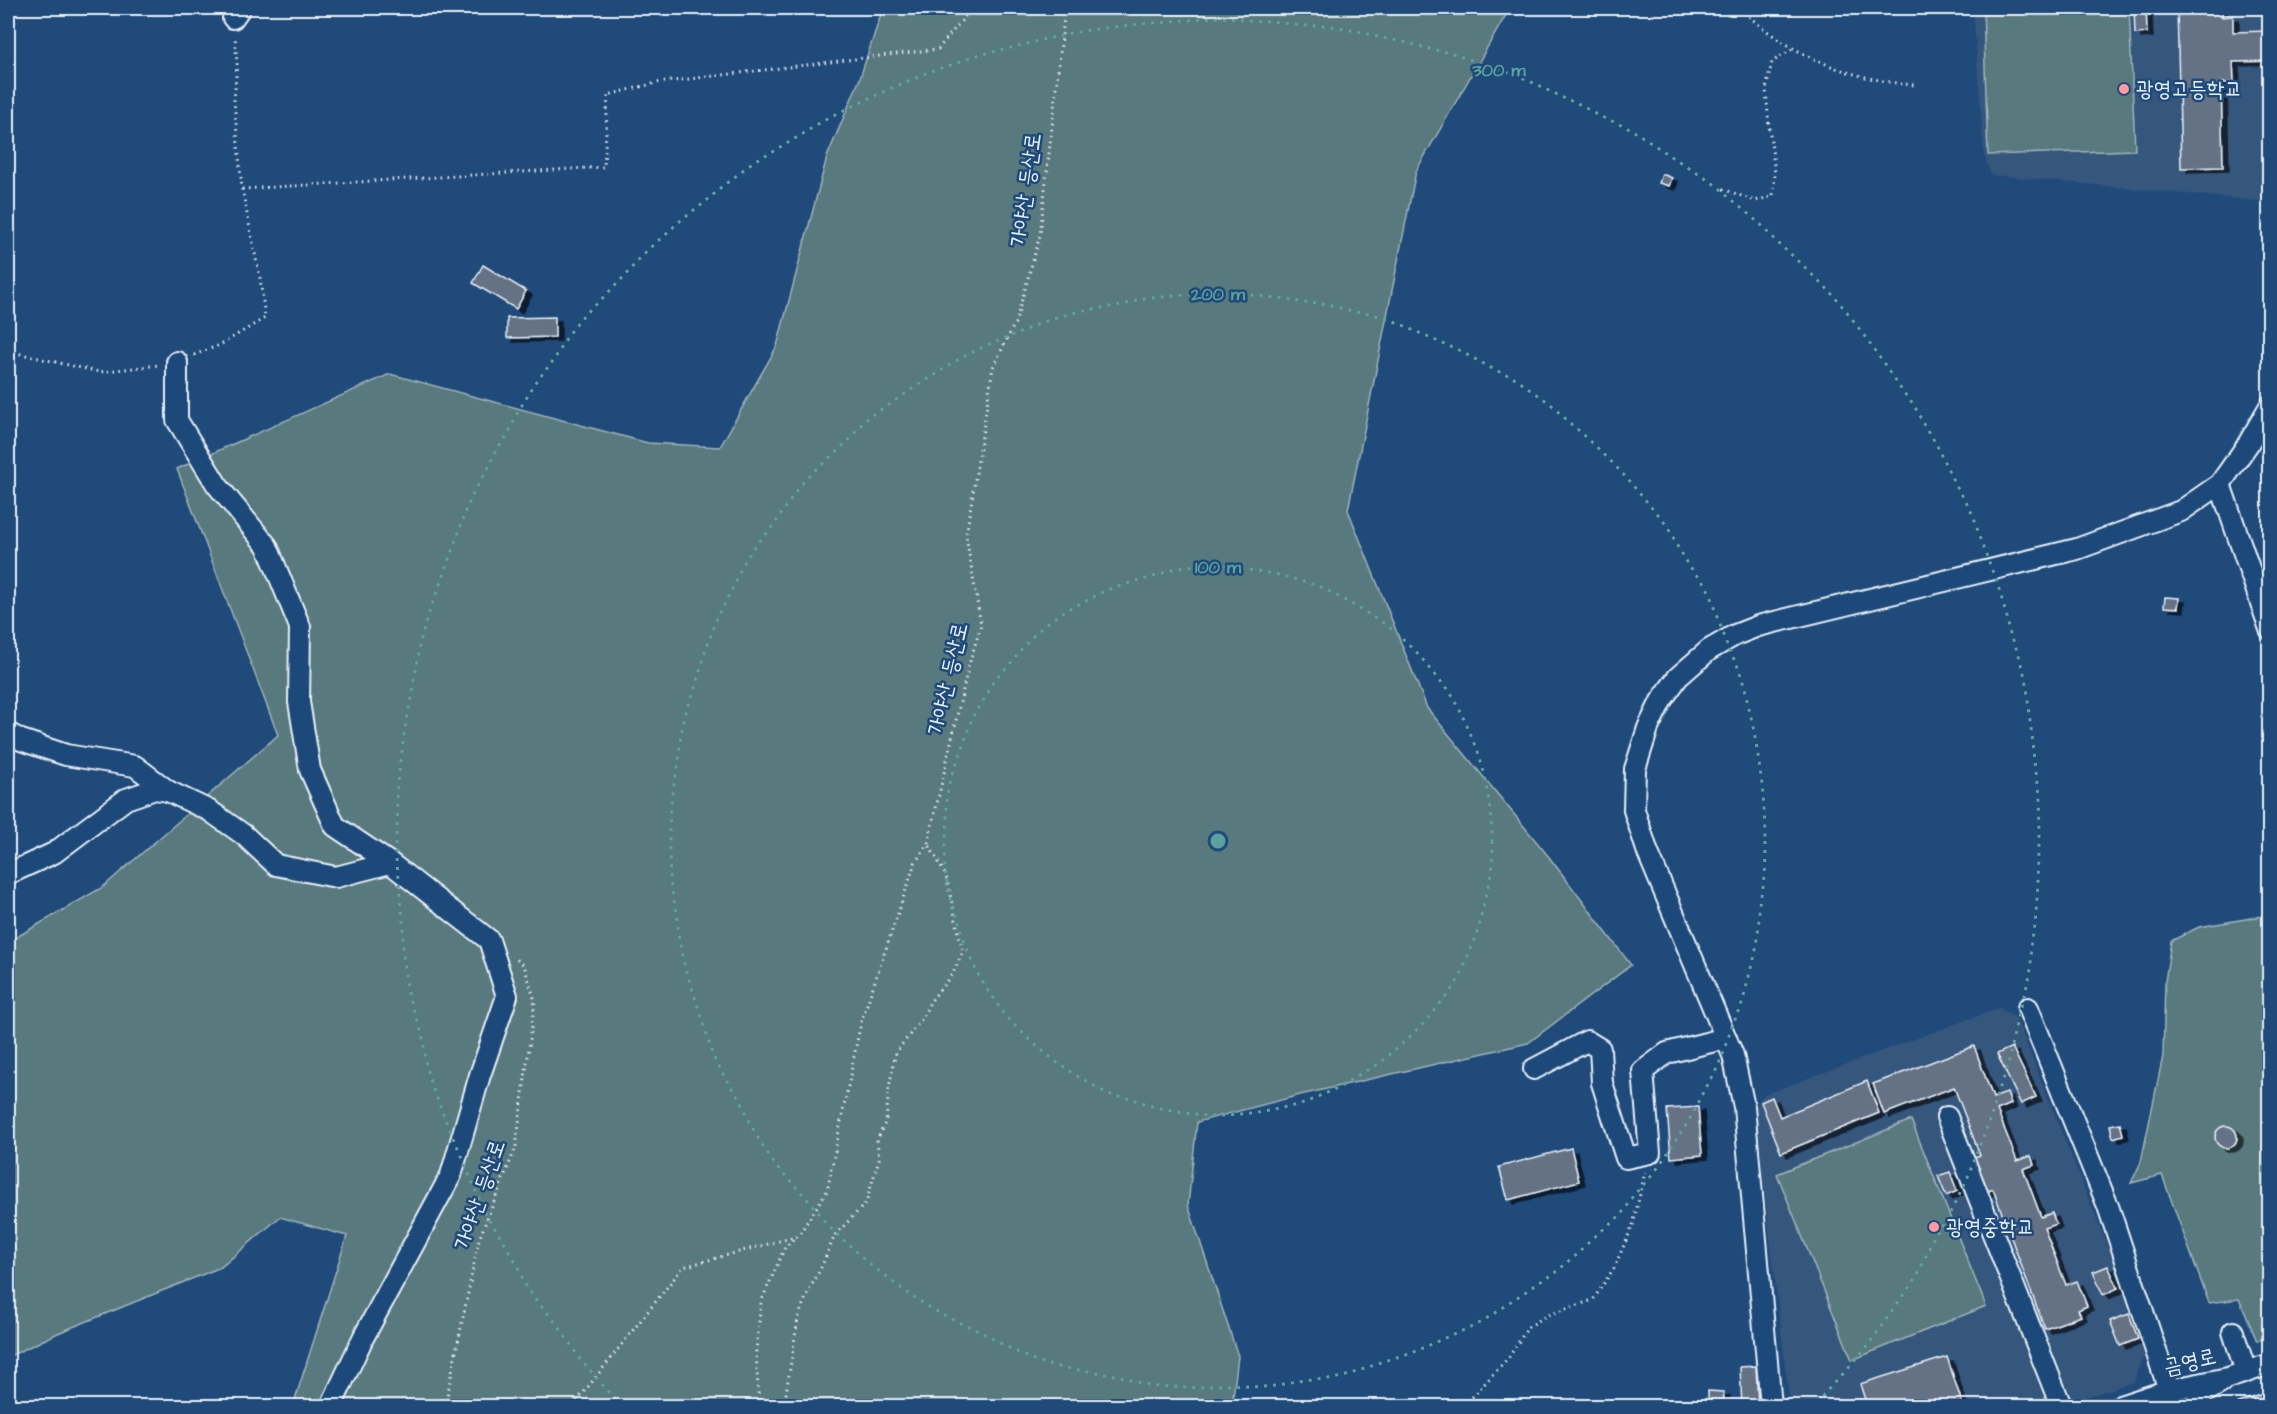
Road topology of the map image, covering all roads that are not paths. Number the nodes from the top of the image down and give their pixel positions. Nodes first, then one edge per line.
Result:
1 (177, 362) road end
2 (2270, 406) edge
3 (2220, 484) junction
4 (2270, 629) edge
5 (8, 733) edge
6 (168, 791) junction
7 (390, 863) junction
8 (8, 874) edge
9 (2028, 1008) dead end
10 (1726, 1038) junction
11 (1534, 1069) dead end
12 (1947, 1117) dead end
13 (2233, 1332) dead end
14 (2270, 1364) edge
15 (2237, 1375) junction
16 (2169, 1390) junction
17 (330, 1407) edge
18 (1771, 1407) edge
19 (2061, 1407) edge
20 (2121, 1407) edge
21 (2194, 1407) edge

1 - 7 street
2 - 3 street
3 - 4 street
3 - 10 street
5 - 6 street
6 - 7 street
6 - 8 street
7 - 17 street
9 - 16 street
10 - 11 street
10 - 18 street
12 - 19 street
13 - 15 street
14 - 15 street, 금영로
15 - 16 street, 금영로
15 - 21 street
16 - 20 street, 금영로

